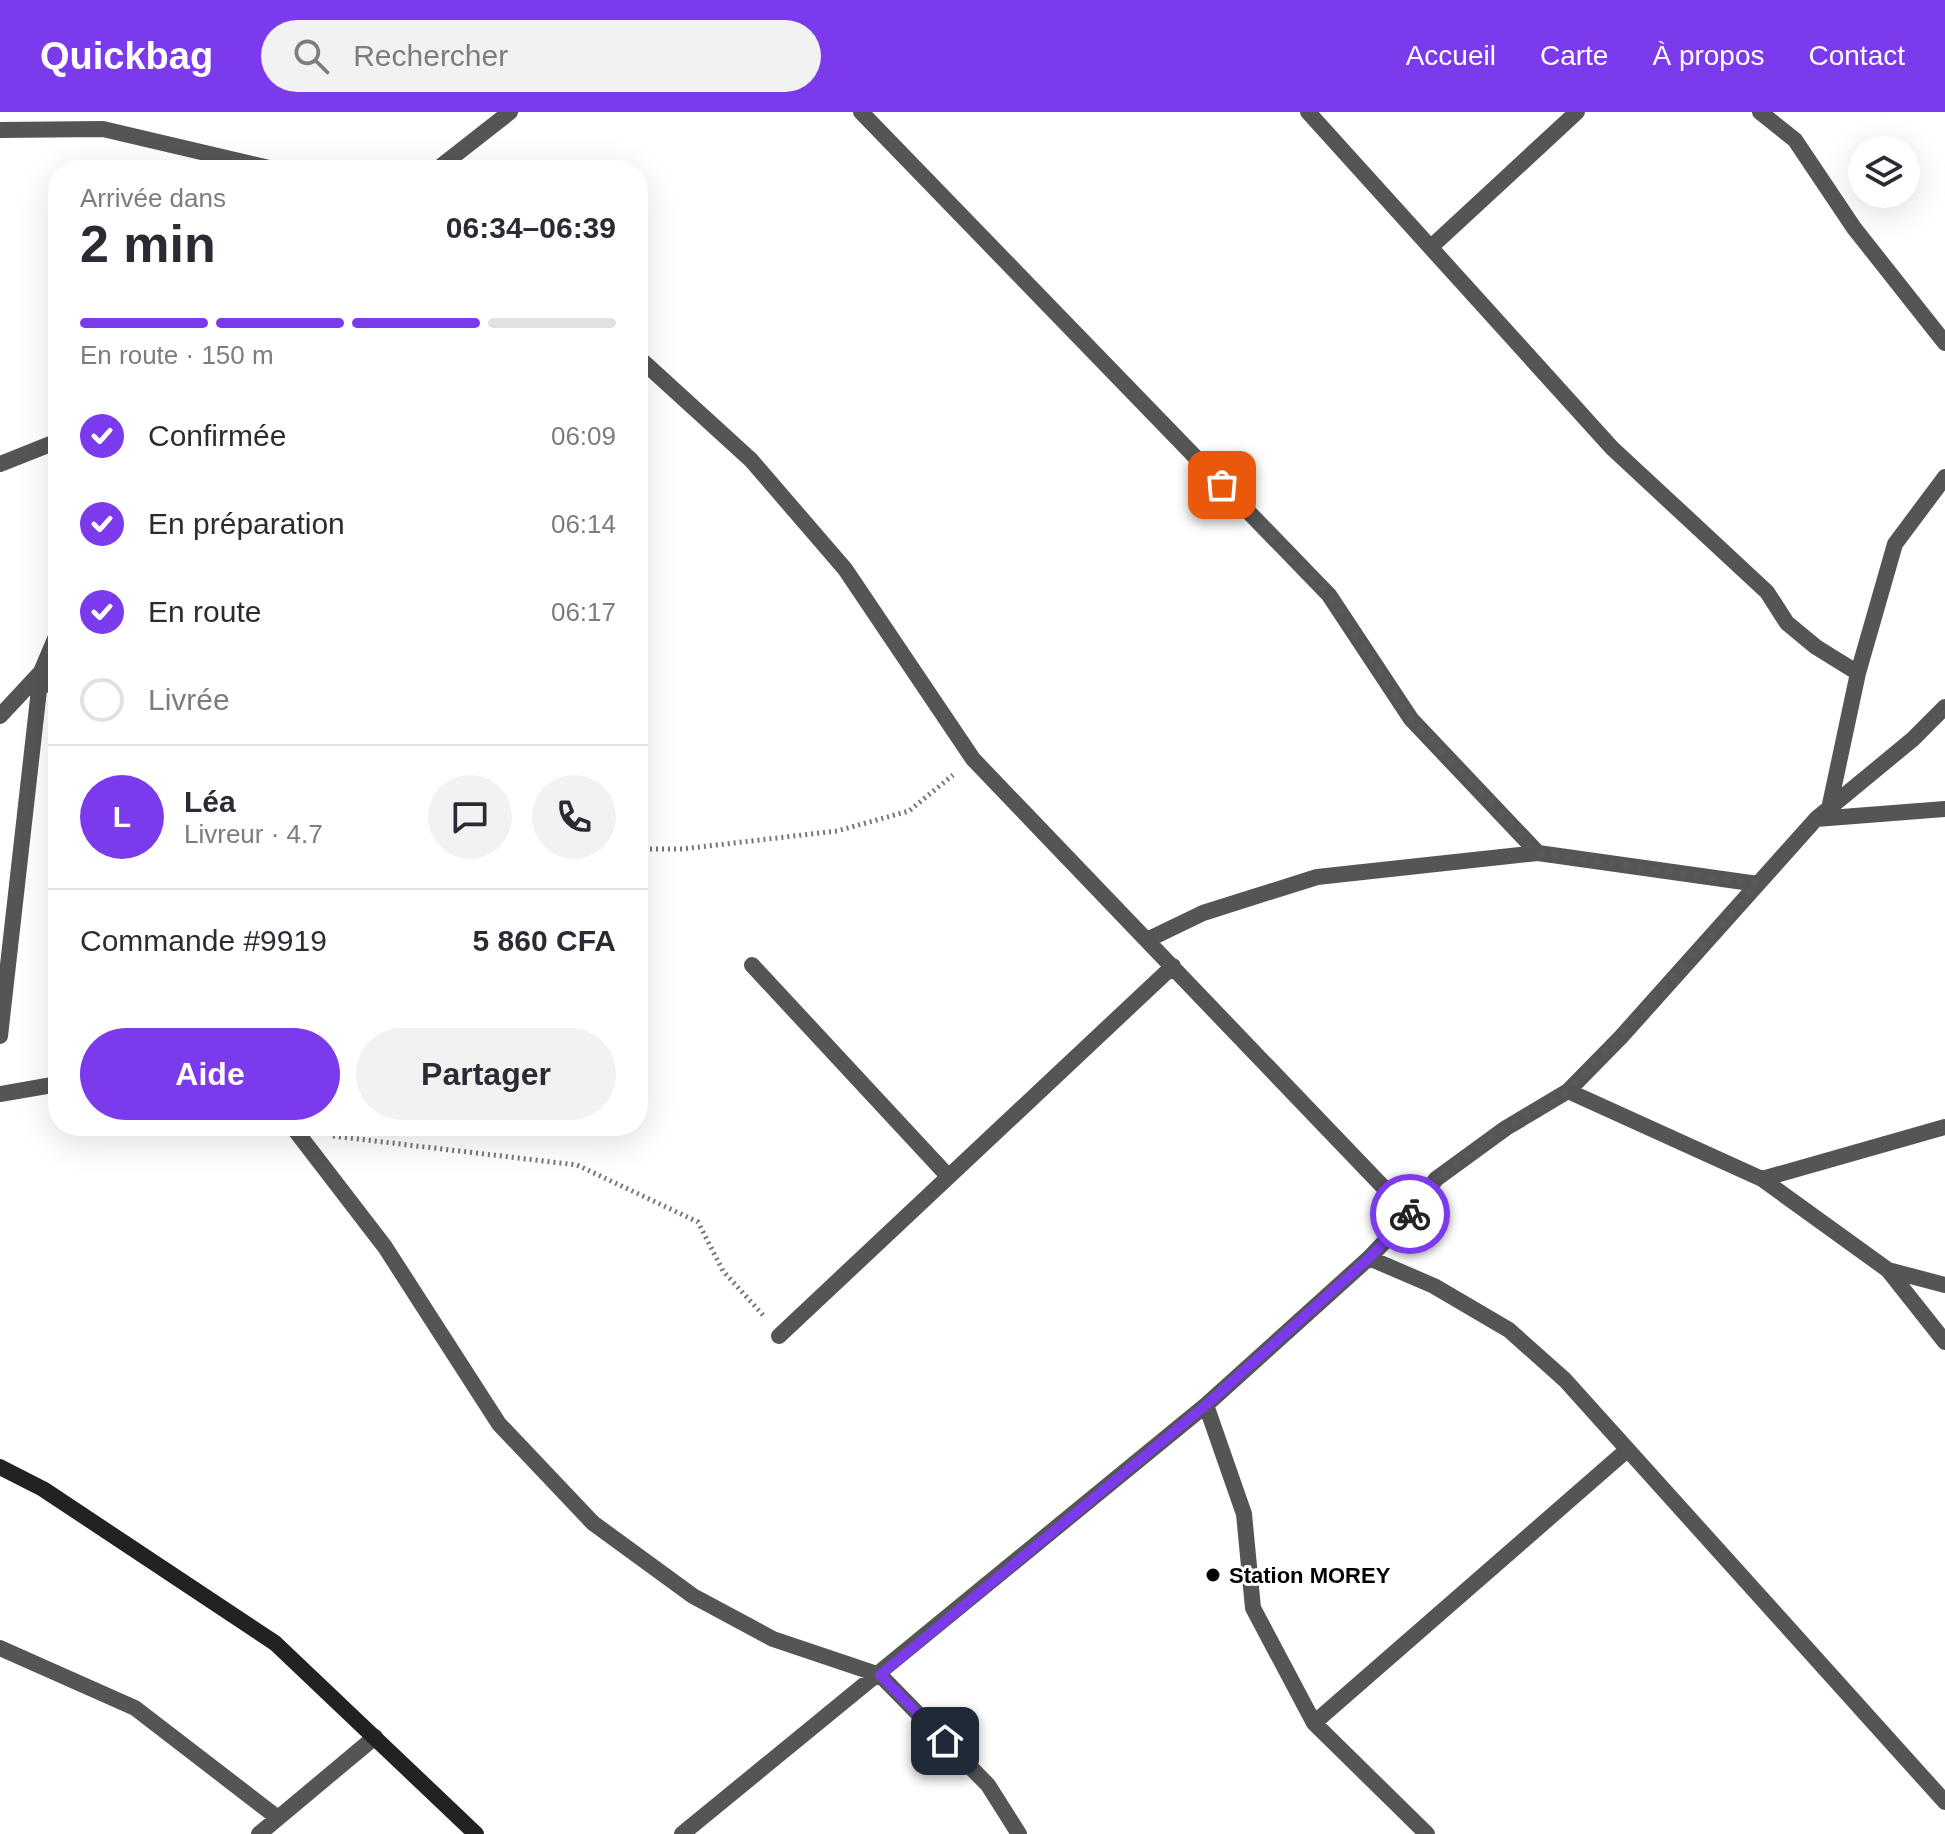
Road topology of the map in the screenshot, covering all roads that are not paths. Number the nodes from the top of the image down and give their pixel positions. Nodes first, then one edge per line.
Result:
1 (510, 112) edge
2 (861, 112) edge
3 (1308, 112) edge
4 (1577, 112) edge
5 (1760, 112) edge
6 (0, 130) edge
7 (235, 160) edge
8 (449, 160) edge
9 (1431, 247) junction
10 (1945, 343) edge
11 (648, 366) edge
12 (48, 445) edge
13 (0, 464) edge
14 (1945, 477) edge
15 (48, 656) edge
16 (41, 672) junction
17 (1858, 673) junction
18 (48, 681) edge
19 (1945, 707) edge
20 (0, 716) edge
21 (1945, 809) edge
22 (1822, 814) junction
23 (1538, 853) junction
24 (1758, 884) junction
25 (1147, 940) junction
26 (752, 965) dead end
27 (1173, 966) junction
28 (0, 1036) edge
29 (48, 1086) edge
30 (1568, 1091) junction
31 (0, 1094) edge
32 (1945, 1127) edge
33 (299, 1136) edge
34 (948, 1176) junction
35 (1762, 1179) junction
36 (1410, 1215) junction
37 (1369, 1258) junction
38 (1888, 1270) junction
39 (1945, 1285) edge
40 (779, 1336) road end
41 (1945, 1342) edge
42 (1206, 1405) junction
43 (1627, 1450) junction
44 (0, 1467) edge
45 (0, 1648) edge
46 (880, 1675) junction
47 (1314, 1723) junction
48 (375, 1737) junction
49 (1945, 1802) edge
50 (278, 1818) junction
51 (259, 1834) edge
52 (476, 1834) edge
53 (682, 1834) edge
54 (1019, 1834) edge
55 (1427, 1834) edge

1 - 8 street
2 - 23 street
3 - 9 street
4 - 9 street
5 - 10 street
6 - 7 street
9 - 17 street
11 - 25 street
12 - 13 street
14 - 17 street
15 - 16 street
16 - 18 street
16 - 20 street
16 - 28 street
17 - 22 street
19 - 22 street
21 - 22 street
22 - 24 street
23 - 24 street
23 - 25 street
24 - 30 street
25 - 27 street
26 - 34 street
27 - 34 street
27 - 36 street
29 - 31 street
30 - 35 street
30 - 36 street
32 - 35 street
33 - 46 street
34 - 40 street
35 - 38 street
36 - 37 street
37 - 42 street
37 - 43 street
38 - 39 street
38 - 41 street
42 - 46 street
42 - 47 street
43 - 47 street
43 - 49 street
44 - 48 main road
45 - 50 street
46 - 53 street
46 - 54 street
47 - 55 street
48 - 50 street
48 - 52 main road
50 - 51 street

